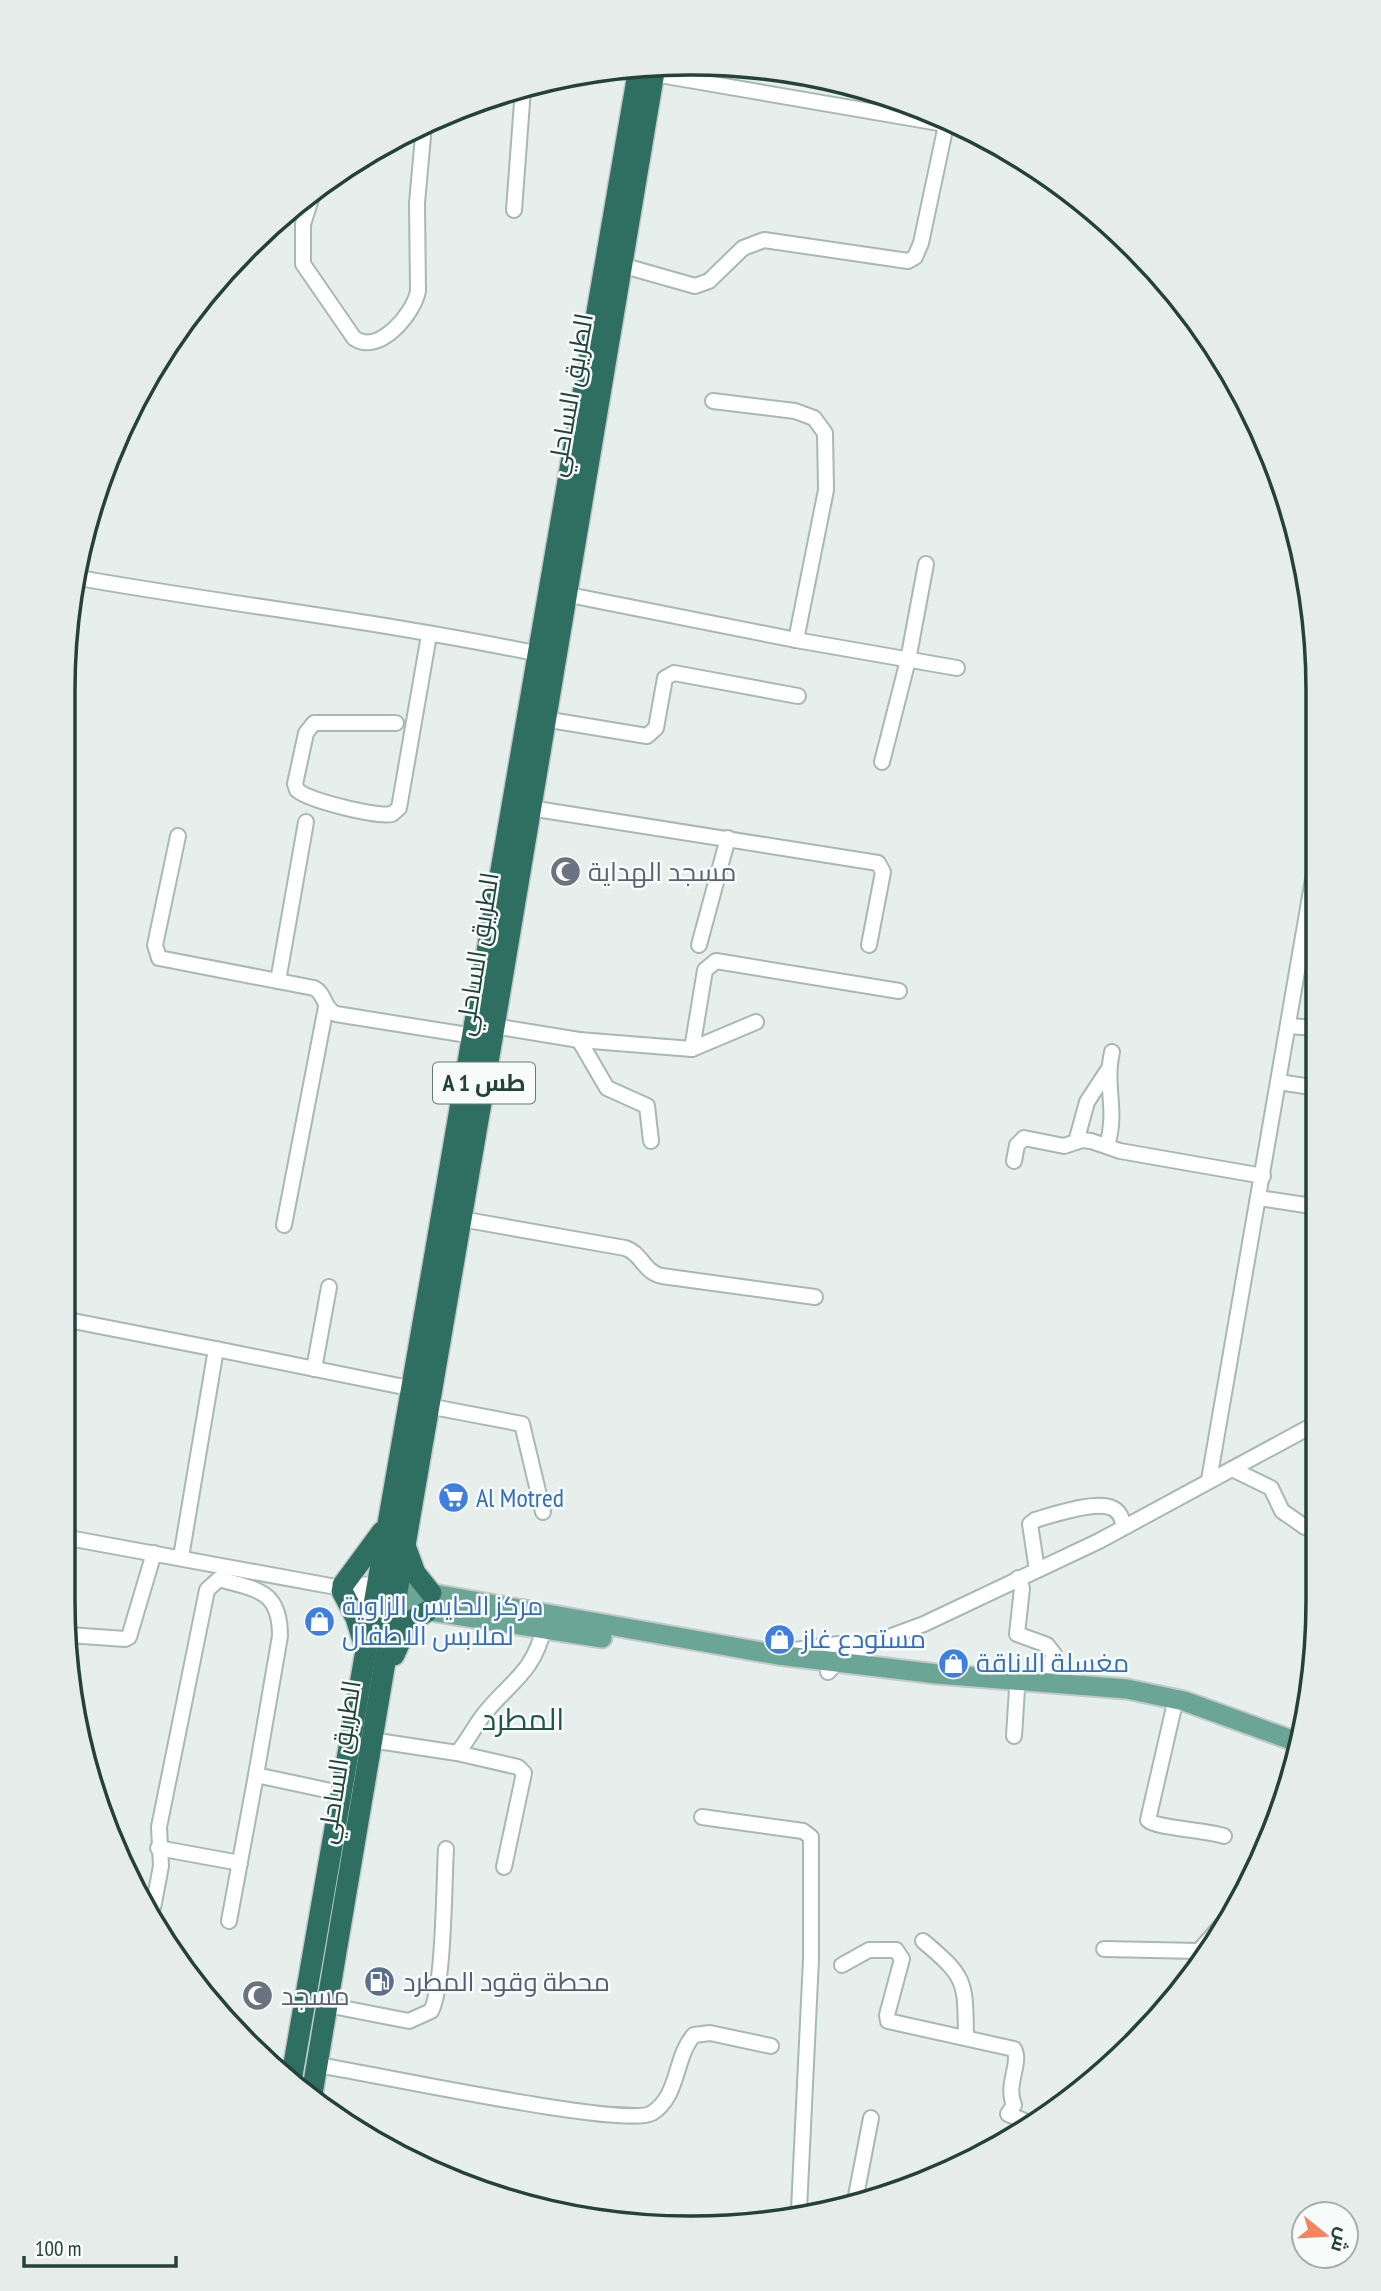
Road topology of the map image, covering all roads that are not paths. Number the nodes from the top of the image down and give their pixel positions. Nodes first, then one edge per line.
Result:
1 (673, 76) edge
2 (640, 78) edge
3 (640, 78) edge
4 (522, 99) edge
5 (923, 121) edge
6 (945, 131) edge
7 (423, 137) edge
8 (308, 209) edge
9 (514, 210) dead end
10 (621, 265) junction
11 (713, 401) dead end
12 (926, 564) dead end
13 (86, 579) edge
14 (564, 594) junction
15 (429, 635) junction
16 (796, 640) junction
17 (539, 654) junction
18 (908, 660) junction
19 (957, 668) dead end
20 (798, 696) dead end
21 (544, 719) junction
22 (396, 723) dead end
23 (882, 762) dead end
24 (530, 808) junction
25 (306, 821) dead end
26 (178, 836) dead end
27 (727, 838) junction
28 (1306, 920) edge
29 (699, 945) dead end
30 (869, 945) dead end
31 (278, 981) junction
32 (899, 991) dead end
33 (326, 1007) junction
34 (756, 1022) dead end
35 (494, 1026) junction
36 (1288, 1026) junction
37 (1306, 1027) edge
38 (474, 1036) junction
39 (579, 1040) junction
40 (692, 1049) junction
41 (1112, 1052) dead end
42 (1108, 1070) junction
43 (1279, 1082) junction
44 (1306, 1086) edge
45 (651, 1141) dead end
46 (1076, 1142) junction
47 (1107, 1146) junction
48 (1014, 1161) dead end
49 (1263, 1176) junction
50 (1259, 1198) junction
51 (1306, 1204) edge
52 (461, 1219) junction
53 (284, 1225) dead end
54 (329, 1287) dead end
55 (815, 1297) dead end
56 (75, 1322) edge
57 (216, 1349) junction
58 (314, 1369) junction
59 (414, 1389) junction
60 (428, 1406) junction
61 (1306, 1429) edge
62 (1231, 1469) junction
63 (1209, 1480) junction
64 (543, 1512) dead end
65 (387, 1524) junction
66 (1124, 1526) junction
67 (1305, 1527) dead end
68 (75, 1538) edge
69 (404, 1543) junction
70 (154, 1553) junction
71 (181, 1557) junction
72 (1037, 1570) junction
73 (1018, 1578) junction
74 (340, 1588) junction
75 (385, 1595) junction
76 (430, 1602) junction
77 (544, 1628) junction
78 (77, 1636) edge
79 (870, 1644) junction
80 (366, 1648) junction
81 (778, 1655) junction
82 (833, 1667) junction
83 (382, 1675) junction
84 (1045, 1682) junction
85 (1017, 1689) junction
86 (1174, 1707) junction
87 (1218, 1717) junction
88 (1014, 1736) dead end
89 (371, 1740) junction
90 (1290, 1740) edge
91 (1288, 1748) edge
92 (457, 1754) junction
93 (256, 1775) junction
94 (340, 1793) junction
95 (702, 1817) dead end
96 (1224, 1836) dead end
97 (158, 1847) junction
98 (446, 1849) dead end
99 (240, 1863) junction
100 (504, 1867) dead end
101 (154, 1901) edge
102 (229, 1921) dead end
103 (923, 1941) dead end
104 (1104, 1949) dead end
105 (1196, 1950) edge
106 (842, 1965) dead end
107 (327, 2005) junction
108 (966, 2037) junction
109 (771, 2046) dead end
110 (317, 2065) junction
111 (293, 2070) edge
112 (313, 2087) edge
113 (871, 2118) dead end
114 (1020, 2120) edge
115 (857, 2193) edge
116 (799, 2206) edge

1 - 5 street
2 - 10 highway, الطريق الساحلي / A 1 طس
3 - 17 highway, الطريق الساحلي / A 1 طس
4 - 9 street
6 - 10 street
7 - 8 street
10 - 14 highway, الطريق الساحلي / A 1 طس
11 - 16 street
12 - 18 street
13 - 15 street
14 - 16 street
14 - 21 highway, الطريق الساحلي / A 1 طس
15 - 17 street
15 - 22 street
16 - 18 street
17 - 38 highway, الطريق الساحلي / A 1 طس
18 - 19 street
18 - 23 street
20 - 21 street
21 - 24 highway, الطريق الساحلي / A 1 طس
24 - 27 street
24 - 35 highway, الطريق الساحلي / A 1 طس
25 - 31 street
26 - 31 street
27 - 29 street
27 - 30 street
28 - 36 street
31 - 33 street
32 - 40 street
33 - 38 street
33 - 53 street
34 - 40 street
35 - 39 street
35 - 52 highway, الطريق الساحلي / A 1 طس
36 - 37 street
36 - 43 street
38 - 59 highway, الطريق الساحلي / A 1 طس
39 - 40 street
39 - 45 street
41 - 42 street
42 - 46 street
42 - 47 street
43 - 44 street
43 - 49 street
46 - 47 street
46 - 48 street
47 - 49 street
49 - 50 street
50 - 51 street
50 - 63 street
52 - 55 street
52 - 60 highway, الطريق الساحلي / A 1 طس
54 - 58 street
56 - 57 street
57 - 58 street
57 - 71 street
58 - 59 street
59 - 65 highway, الطريق الساحلي / A 1 طس
60 - 64 street
60 - 69 highway, الطريق الساحلي / A 1 طس
61 - 62 street
62 - 63 street
62 - 67 street
63 - 66 street
65 - 74 highway
65 - 75 highway, الطريق الساحلي / A 1 طس
66 - 72 street
66 - 72 street
68 - 70 street
69 - 75 highway, الطريق الساحلي / A 1 طس
69 - 76 highway
70 - 71 street
70 - 78 street
71 - 74 street
72 - 73 street
73 - 79 street
73 - 84 street
74 - 75 street
74 - 80 highway
75 - 76 main road
75 - 80 highway, الطريق الساحلي / A 1 طس
75 - 83 highway, الطريق الساحلي / A 1 طس
76 - 77 main road
76 - 81 main road
76 - 83 highway
77 - 82 main road
77 - 92 street
79 - 81 street
79 - 82 street
80 - 94 highway, الطريق الساحلي / A 1 طس
81 - 82 main road
82 - 84 main road
82 - 85 main road
83 - 89 highway, الطريق الساحلي / A 1 طس
84 - 87 main road
85 - 86 main road
85 - 88 street
86 - 87 main road
86 - 96 street
87 - 90 main road
87 - 91 main road
89 - 92 street
89 - 107 highway, الطريق الساحلي / A 1 طس
92 - 100 street
93 - 94 street
93 - 97 street
93 - 99 street
94 - 111 highway, الطريق الساحلي / A 1 طس
95 - 116 street
97 - 99 street
97 - 101 street
98 - 107 street
99 - 102 street
103 - 108 street
104 - 105 street
106 - 108 street
107 - 110 highway, الطريق الساحلي / A 1 طس
108 - 114 street
109 - 110 street
110 - 112 highway, الطريق الساحلي / A 1 طس
113 - 115 street

